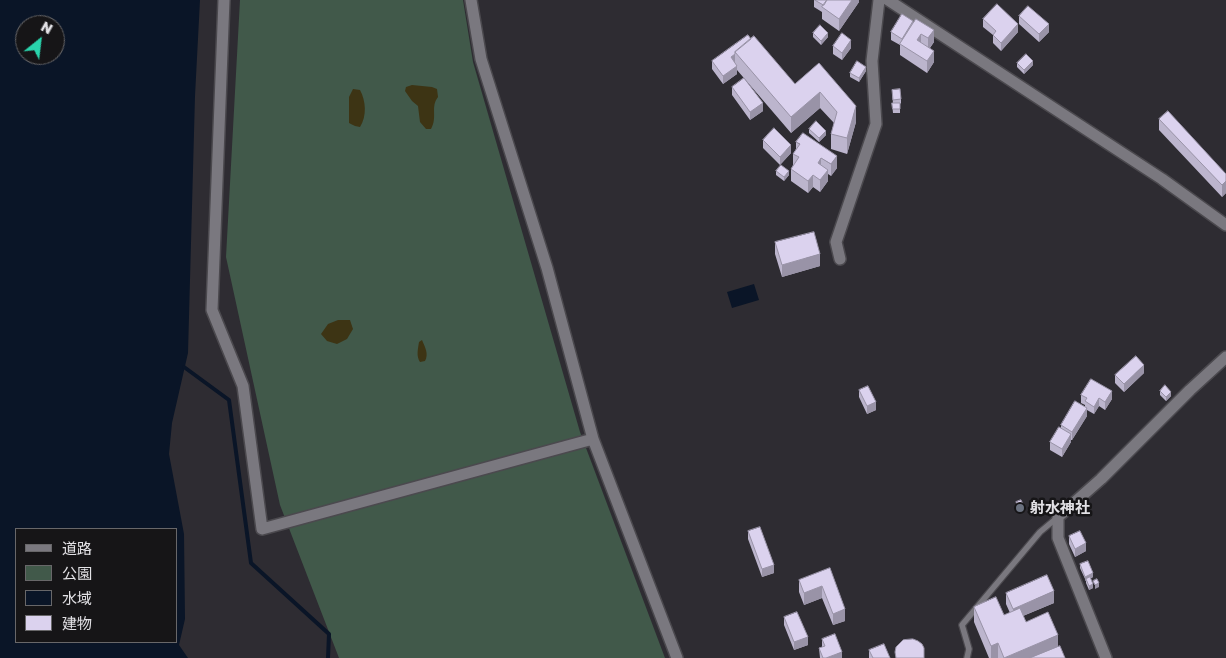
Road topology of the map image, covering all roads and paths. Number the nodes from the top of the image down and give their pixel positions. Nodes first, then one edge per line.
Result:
1 (224, 0) edge
2 (471, 0) edge
3 (879, 0) edge
4 (888, 0) edge
5 (1226, 226) edge
6 (840, 259) dead end
7 (1226, 357) edge
8 (593, 439) junction
9 (1058, 517) junction
10 (677, 658) edge
11 (967, 658) edge
12 (1106, 658) edge

1 - 8 street
2 - 8 street
3 - 6 street
4 - 5 street
7 - 9 street
8 - 10 street
9 - 11 lane
9 - 12 street

